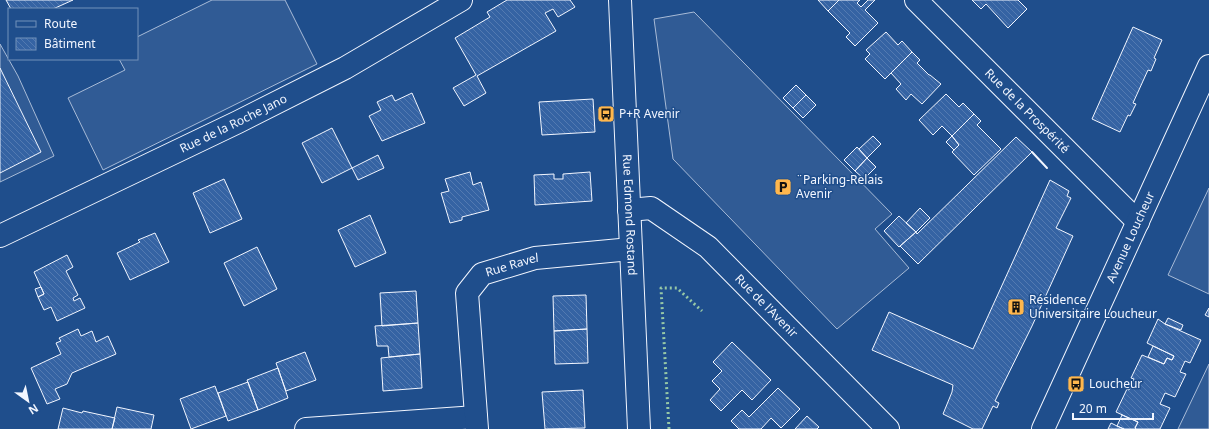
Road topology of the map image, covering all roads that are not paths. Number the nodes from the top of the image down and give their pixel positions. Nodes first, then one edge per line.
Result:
1 (461, 0) edge
2 (620, 0) edge
3 (916, 0) edge
4 (1209, 66) edge
5 (629, 210) junction
6 (1138, 222) junction
7 (0, 236) edge
8 (631, 249) junction
9 (476, 423) edge
10 (306, 429) edge
11 (639, 429) edge
12 (888, 429) edge
13 (1043, 429) edge

1 - 7 street, Rue de la Roche Jano
2 - 5 street, Rue Edmond Rostand
3 - 6 street, Rue de la Prospérité
4 - 6 street, Avenue Loucheur
5 - 8 street, Rue Edmond Rostand
5 - 12 street, Rue de l'Avenir
6 - 13 street, Avenue Loucheur
8 - 9 street, Rue Ravel
8 - 11 street, Rue Edmond Rostand
9 - 10 street

